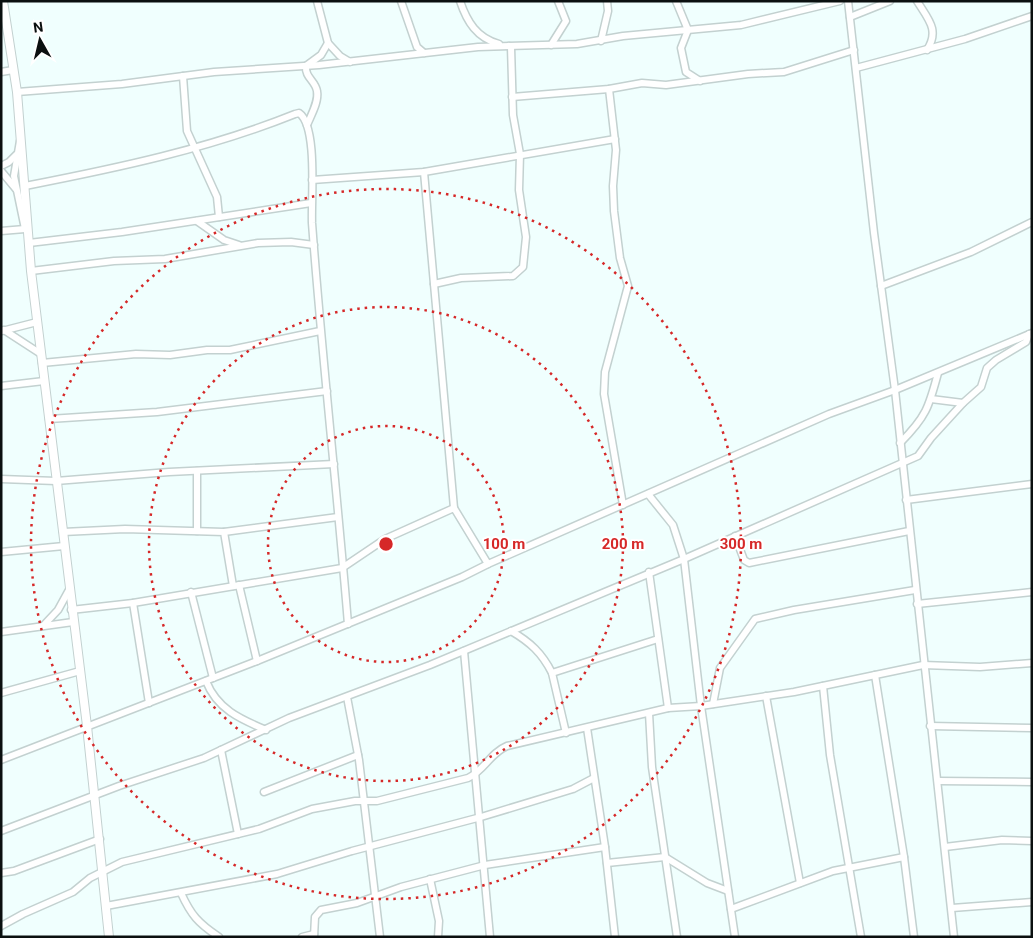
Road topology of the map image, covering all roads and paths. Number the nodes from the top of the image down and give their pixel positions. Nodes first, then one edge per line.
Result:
1 (3, 1) edge
2 (318, 1) edge
3 (401, 1) edge
4 (460, 1) edge
5 (558, 1) edge
6 (607, 1) edge
7 (676, 1) edge
8 (840, 1) edge
9 (848, 1) edge
10 (890, 1) edge
11 (917, 1) edge
12 (1032, 16) edge
13 (850, 17) junction
14 (688, 30) junction
15 (601, 40) junction
16 (328, 42) junction
17 (551, 45) junction
18 (417, 47) junction
19 (511, 47) junction
20 (854, 50) junction
21 (926, 50) junction
22 (424, 53) junction
23 (413, 54) junction
24 (350, 62) junction
25 (306, 66) junction
26 (856, 68) junction
27 (13, 70) junction
28 (1, 72) edge
29 (183, 76) junction
30 (700, 81) junction
31 (609, 89) junction
32 (17, 92) junction
33 (512, 97) junction
34 (307, 127) junction
35 (21, 137) junction
36 (615, 139) junction
37 (195, 148) junction
38 (520, 154) junction
39 (16, 155) junction
40 (1, 166) edge
41 (1, 171) edge
42 (424, 172) junction
43 (312, 180) junction
44 (26, 186) junction
45 (16, 189) junction
46 (311, 203) junction
47 (219, 217) junction
48 (197, 221) junction
49 (1032, 222) edge
50 (25, 229) junction
51 (1, 230) edge
52 (28, 240) junction
53 (241, 245) junction
54 (314, 245) junction
55 (31, 271) junction
56 (434, 284) junction
57 (881, 286) junction
58 (37, 322) junction
59 (3, 331) edge
60 (320, 331) junction
61 (1030, 334) edge
62 (41, 354) junction
63 (42, 363) junction
64 (938, 373) junction
65 (44, 381) junction
66 (1, 386) edge
67 (894, 390) junction
68 (327, 391) junction
69 (931, 399) junction
70 (963, 403) junction
71 (49, 420) junction
72 (900, 443) junction
73 (902, 463) junction
74 (334, 464) junction
75 (197, 471) junction
76 (1, 479) edge
77 (56, 481) junction
78 (1032, 484) edge
79 (648, 494) junction
80 (906, 500) junction
81 (623, 504) junction
82 (454, 508) junction
83 (338, 517) junction
84 (196, 531) junction
85 (910, 531) junction
86 (63, 532) junction
87 (224, 532) junction
88 (735, 536) junction
89 (64, 546) junction
90 (1, 552) edge
91 (684, 559) junction
92 (488, 564) junction
93 (342, 568) junction
94 (649, 572) junction
95 (236, 586) junction
96 (69, 590) junction
97 (916, 590) junction
98 (191, 592) junction
99 (1032, 592) edge
100 (132, 603) junction
101 (917, 604) junction
102 (72, 610) junction
103 (73, 622) junction
104 (348, 624) junction
105 (42, 626) junction
106 (511, 630) junction
107 (1, 632) edge
108 (658, 639) junction
109 (464, 651) junction
110 (258, 661) junction
111 (1032, 663) edge
112 (923, 666) junction
113 (80, 671) junction
114 (552, 673) junction
115 (875, 675) junction
116 (213, 678) junction
117 (206, 682) junction
118 (823, 686) junction
119 (1, 693) edge
120 (766, 696) junction
121 (347, 697) junction
122 (149, 703) junction
123 (713, 704) junction
124 (701, 706) junction
125 (668, 708) junction
126 (649, 713) junction
127 (88, 726) junction
128 (930, 726) junction
129 (587, 728) junction
130 (1032, 728) edge
131 (266, 730) junction
132 (566, 733) junction
133 (221, 750) junction
134 (358, 755) junction
135 (1, 760) edge
136 (476, 774) junction
137 (594, 778) junction
138 (938, 781) junction
139 (1032, 782) edge
140 (264, 792) dead end
141 (95, 795) junction
142 (364, 800) junction
143 (481, 817) junction
144 (1, 832) edge
145 (238, 834) junction
146 (100, 839) junction
147 (1032, 841) edge
148 (605, 847) junction
149 (945, 847) junction
150 (368, 848) junction
151 (665, 857) junction
152 (904, 857) junction
153 (607, 863) junction
154 (485, 865) junction
155 (850, 866) junction
156 (103, 871) junction
157 (1, 873) edge
158 (430, 879) junction
159 (800, 883) junction
160 (728, 891) junction
161 (180, 893) junction
162 (376, 896) junction
163 (1032, 902) edge
164 (106, 906) junction
165 (952, 908) junction
166 (731, 909) junction
167 (1, 926) edge
168 (314, 936) edge
169 (614, 936) edge
170 (109, 937) edge
171 (219, 937) edge
172 (302, 937) edge
173 (380, 937) edge
174 (438, 937) edge
175 (490, 937) edge
176 (677, 937) edge
177 (735, 937) edge
178 (861, 937) edge
179 (914, 937) edge
180 (954, 937) edge

1 - 27 street
2 - 16 street
3 - 18 street
4 - 19 street
5 - 17 street
6 - 15 street
7 - 14 street
8 - 14 street
9 - 13 street
10 - 13 street
11 - 21 street
12 - 21 street
13 - 20 street
14 - 15 street
14 - 30 street
15 - 17 street
16 - 24 street
16 - 25 street
17 - 19 street
18 - 22 street
18 - 23 street
19 - 22 street
19 - 33 street
20 - 26 street
20 - 30 street
21 - 26 street
22 - 23 street
23 - 24 street
24 - 25 street
25 - 29 street
25 - 34 street
26 - 57 street
27 - 28 street
27 - 32 street
29 - 32 street
29 - 37 street
30 - 31 street
31 - 33 street
31 - 36 street
32 - 35 street
33 - 38 street
34 - 37 street
34 - 43 street
35 - 39 street
35 - 44 street
36 - 38 street
36 - 81 street
37 - 44 street
37 - 47 street
38 - 42 street
38 - 56 street
39 - 40 street
39 - 45 street
41 - 45 street
42 - 43 street
42 - 56 street
43 - 46 street
44 - 52 street
45 - 50 street
46 - 47 street
46 - 54 street
47 - 48 street
48 - 52 street
48 - 53 street
49 - 57 street
50 - 51 street
50 - 52 street
52 - 55 street
53 - 54 street
53 - 55 street
54 - 60 street
55 - 58 street
56 - 82 street
57 - 67 street
58 - 59 street
58 - 62 street
59 - 62 street
60 - 63 street
60 - 68 street
61 - 64 street
61 - 70 street
62 - 63 street
63 - 65 street
64 - 67 street
64 - 69 street
65 - 66 street
65 - 71 street
67 - 72 street
67 - 79 street
68 - 71 street
68 - 74 street
69 - 70 street
69 - 72 street
70 - 73 street
71 - 77 street
72 - 73 street
73 - 80 street
73 - 88 street
74 - 75 street
74 - 83 street
75 - 77 street
75 - 84 street
76 - 77 street
77 - 86 street
78 - 80 street
79 - 81 street
79 - 91 street
80 - 85 street
81 - 92 street
82 - 92 street
82 - 93 street
83 - 87 street
83 - 93 street
84 - 86 street
84 - 87 street
85 - 88 street
85 - 97 street
86 - 89 street
87 - 95 street
88 - 91 street
89 - 90 street
89 - 96 street
91 - 94 street
91 - 124 street
92 - 104 street
93 - 95 street
93 - 104 street
94 - 106 street
94 - 108 street
95 - 98 street
95 - 110 street
96 - 102 street
96 - 105 street
97 - 101 street
97 - 123 street
98 - 100 street
98 - 116 street
99 - 101 street
100 - 102 street
100 - 122 street
101 - 112 street
102 - 103 street
103 - 105 street
103 - 113 street
104 - 110 street
105 - 107 street
106 - 109 street
106 - 114 street
108 - 114 street
108 - 125 street
109 - 121 street
109 - 136 street
110 - 116 street
111 - 112 street
112 - 115 street
112 - 128 street
113 - 119 street
113 - 127 street
114 - 132 street
115 - 118 street
115 - 152 street
116 - 117 street
117 - 122 street
117 - 131 street
118 - 120 street
118 - 155 street
120 - 123 street
120 - 159 street
121 - 131 street
121 - 134 street
122 - 127 street
123 - 124 street
124 - 125 street
124 - 160 street
125 - 126 street
126 - 129 street
126 - 151 street
127 - 135 street
127 - 141 street
128 - 130 street
128 - 138 street
129 - 132 street
129 - 137 street
131 - 133 street
132 - 136 street
133 - 141 street
133 - 145 street
134 - 140 street
134 - 142 street
136 - 142 street
136 - 143 street
137 - 143 street
137 - 148 street
138 - 139 street
138 - 149 street
141 - 144 street
141 - 146 street
142 - 145 street
142 - 150 street
143 - 150 street
143 - 154 street
145 - 156 street
146 - 156 street
146 - 157 street
147 - 149 street
148 - 153 street
148 - 154 street
149 - 165 street
150 - 161 street
150 - 162 street
151 - 153 street
151 - 160 street
151 - 176 street
152 - 155 street
152 - 179 street
153 - 169 street
154 - 158 street
154 - 175 street
155 - 159 street
155 - 178 street
156 - 164 street
156 - 167 street
158 - 162 street
158 - 174 street
159 - 166 street
160 - 166 street
161 - 164 street
161 - 171 street
162 - 168 street
162 - 173 street
163 - 165 street
164 - 170 street
165 - 180 street
166 - 177 street
168 - 172 street

